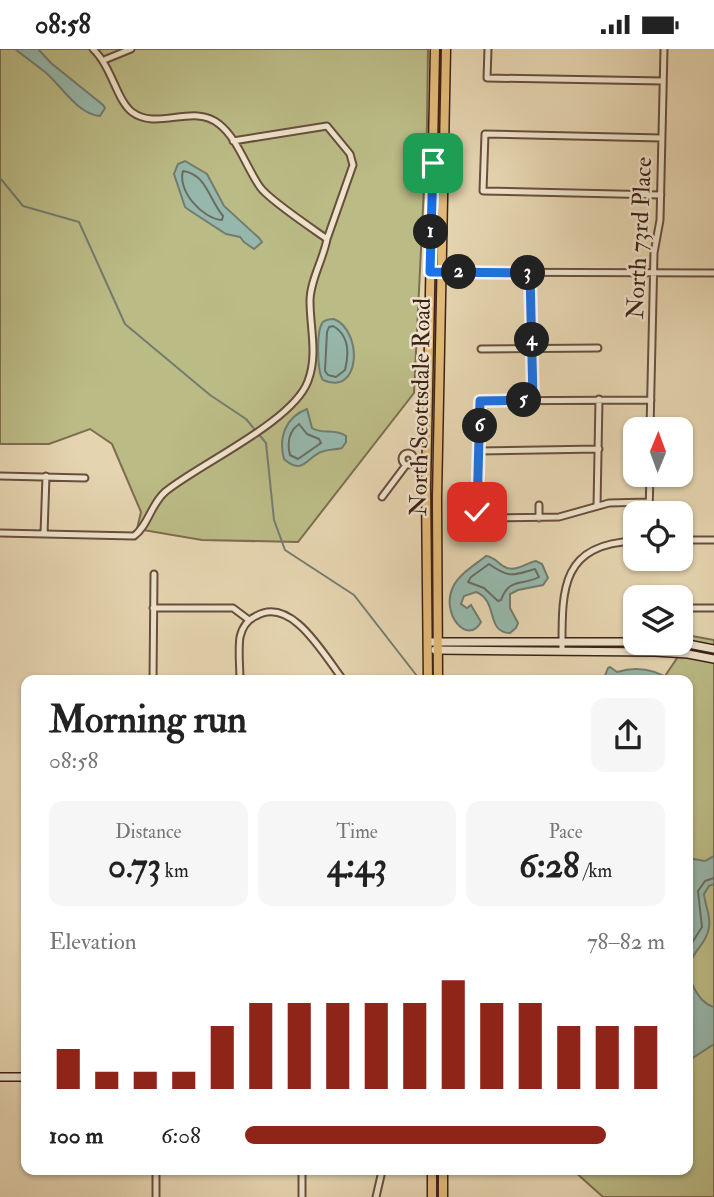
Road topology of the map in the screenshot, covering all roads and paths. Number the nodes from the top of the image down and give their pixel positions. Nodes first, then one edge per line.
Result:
1 (93, 49) edge
2 (131, 49) edge
3 (435, 49) edge
4 (446, 49) edge
5 (488, 49) edge
6 (663, 49) edge
7 (104, 60) junction
8 (663, 81) junction
9 (661, 138) junction
10 (233, 141) junction
11 (661, 195) junction
12 (327, 239) junction
13 (430, 272) junction
14 (441, 272) junction
15 (530, 273) junction
16 (653, 273) junction
17 (714, 273) edge
18 (532, 348) junction
19 (598, 348) dead end
20 (481, 349) dead end
21 (599, 399) junction
22 (533, 400) junction
23 (651, 400) junction
24 (650, 417) edge
25 (438, 418) junction
26 (598, 449) junction
27 (479, 451) junction
28 (414, 458) junction
29 (426, 459) junction
30 (406, 465) junction
31 (0, 476) edge
32 (46, 476) junction
33 (85, 478) dead end
34 (382, 497) dead end
35 (437, 498) junction
36 (623, 503) edge
37 (539, 505) dead end
38 (597, 506) junction
39 (539, 518) junction
40 (0, 533) edge
41 (44, 534) junction
42 (693, 540) edge
43 (714, 540) edge
44 (623, 543) edge
45 (154, 574) dead end
46 (153, 608) junction
47 (693, 608) edge
48 (714, 608) edge
49 (249, 620) junction
50 (562, 641) junction
51 (623, 642) edge
52 (693, 645) edge
53 (438, 646) junction
54 (428, 648) junction
55 (714, 649) edge
56 (562, 650) junction
57 (714, 659) edge
58 (153, 675) edge
59 (240, 675) edge
60 (339, 675) edge
61 (428, 675) edge
62 (438, 675) edge
63 (0, 1077) edge
64 (21, 1077) edge
65 (156, 1175) edge
66 (302, 1175) edge
67 (381, 1175) edge
68 (432, 1175) edge
69 (443, 1175) edge
70 (156, 1197) edge
71 (302, 1197) edge
72 (376, 1197) edge
73 (432, 1197) edge
74 (443, 1197) edge

1 - 7 street
2 - 7 street
3 - 13 main road, North Scottsdale Road
4 - 14 main road, North Scottsdale Road
5 - 8 street
6 - 8 street, North 73rd Place
7 - 10 street
8 - 9 street, North 73rd Place
9 - 11 street, North 73rd Place
9 - 11 street
10 - 12 street
10 - 12 street
11 - 16 street, North 73rd Place
12 - 41 street
13 - 14 street
13 - 29 main road, North Scottsdale Road
14 - 15 street
14 - 25 main road, North Scottsdale Road
15 - 16 street
15 - 18 street
16 - 17 street
16 - 23 street, North 73rd Place
18 - 19 street
18 - 20 street
18 - 22 street
21 - 22 street
21 - 23 street
21 - 26 street
22 - 27 street
23 - 24 street, North 73rd Place
25 - 29 main road
25 - 35 main road, North Scottsdale Road
26 - 27 street
26 - 38 street
27 - 39 street
28 - 29 street
28 - 30 street
28 - 30 street
29 - 35 main road
29 - 54 main road, North Scottsdale Road
30 - 34 street
31 - 32 street
32 - 33 street
32 - 41 street
35 - 53 main road, North Scottsdale Road
36 - 38 street
37 - 39 street
38 - 39 street
40 - 41 street
42 - 43 street
44 - 50 street
45 - 46 street
46 - 49 street
46 - 58 street
47 - 48 street
49 - 59 street
49 - 60 street
50 - 51 main road
50 - 53 main road
50 - 56 street
52 - 55 main road
53 - 54 main road
53 - 56 main road
53 - 62 main road, North Scottsdale Road
54 - 61 main road, North Scottsdale Road
56 - 57 main road
63 - 64 main road
65 - 70 street
66 - 71 street
67 - 72 street
68 - 73 main road
69 - 74 main road

